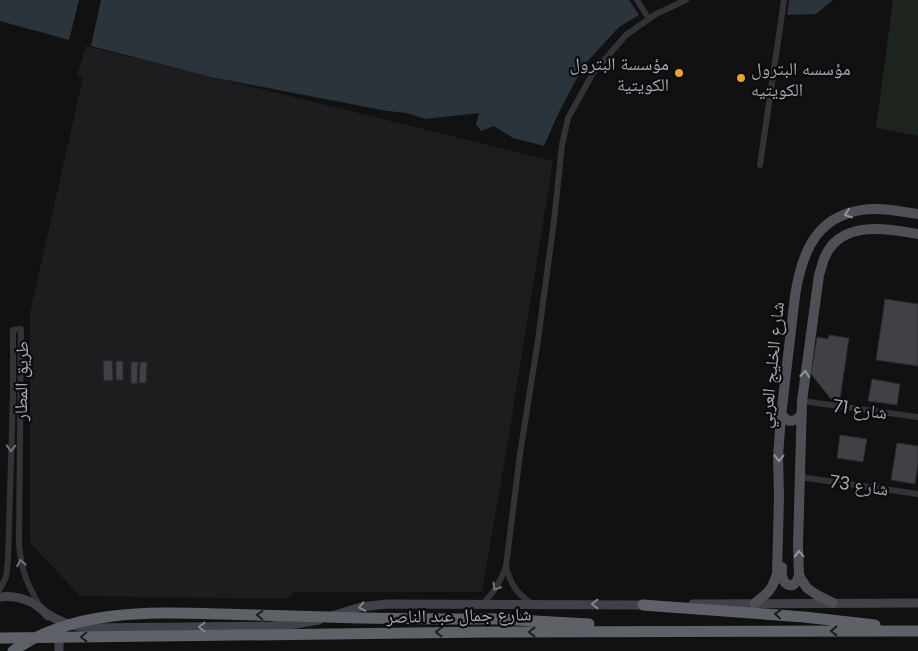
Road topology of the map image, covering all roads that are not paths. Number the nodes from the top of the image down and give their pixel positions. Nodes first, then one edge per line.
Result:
1 (637, 0) edge
2 (686, 0) edge
3 (784, 0) edge
4 (649, 19) junction
5 (760, 165) dead end
6 (896, 211) junction
7 (918, 214) edge
8 (893, 229) junction
9 (918, 234) edge
10 (802, 401) junction
11 (781, 410) junction
12 (802, 412) junction
13 (918, 417) edge
14 (800, 477) junction
15 (918, 494) edge
16 (779, 496) junction
17 (506, 566) junction
18 (799, 574) junction
19 (0, 590) edge
20 (0, 597) edge
21 (833, 603) junction
22 (918, 603) edge
23 (532, 604) junction
24 (755, 604) junction
25 (482, 605) junction
26 (644, 605) junction
27 (43, 610) junction
28 (676, 631) junction
29 (916, 631) edge
30 (0, 638) edge
31 (12, 651) edge
32 (59, 651) edge

1 - 4 street
2 - 4 street
3 - 5 street
4 - 17 street
6 - 7 main road, شارع الخليج العربي
6 - 8 main road
6 -> 11 main road, شارع الخليج العربي
8 - 9 main road, شارع الخليج العربي
10 -> 8 main road, شارع الخليج العربي
10 - 12 main road, شارع الخليج العربي
10 - 13 street, شارع 71
11 - 12 main road
11 -> 16 main road, شارع الخليج العربي
12 - 14 main road, شارع الخليج العربي
14 - 15 street, شارع 73
18 -> 14 main road, شارع الخليج العربي
16 - 18 main road
16 - 24 main road, شارع الخليج العربي
17 - 23 street
17 -> 25 street
18 - 21 main road
27 -> 19 street, طريق المطار
20 - 27 main road, شارع جمال عبد الناصر
21 - 22 main road, شارع جمال عبد الناصر
21 - 24 main road, شارع جمال عبد الناصر
23 - 25 main road, شارع جمال عبد الناصر
26 -> 23 main road, شارع جمال عبد الناصر
24 - 26 main road, شارع جمال عبد الناصر
25 -> 27 main road, شارع جمال عبد الناصر
29 -> 26 highway
27 - 32 main road
29 -> 28 highway, شارع جمال عبد الناصر
28 -> 30 highway, شارع جمال عبد الناصر, bridge
28 -> 31 highway, bridge

